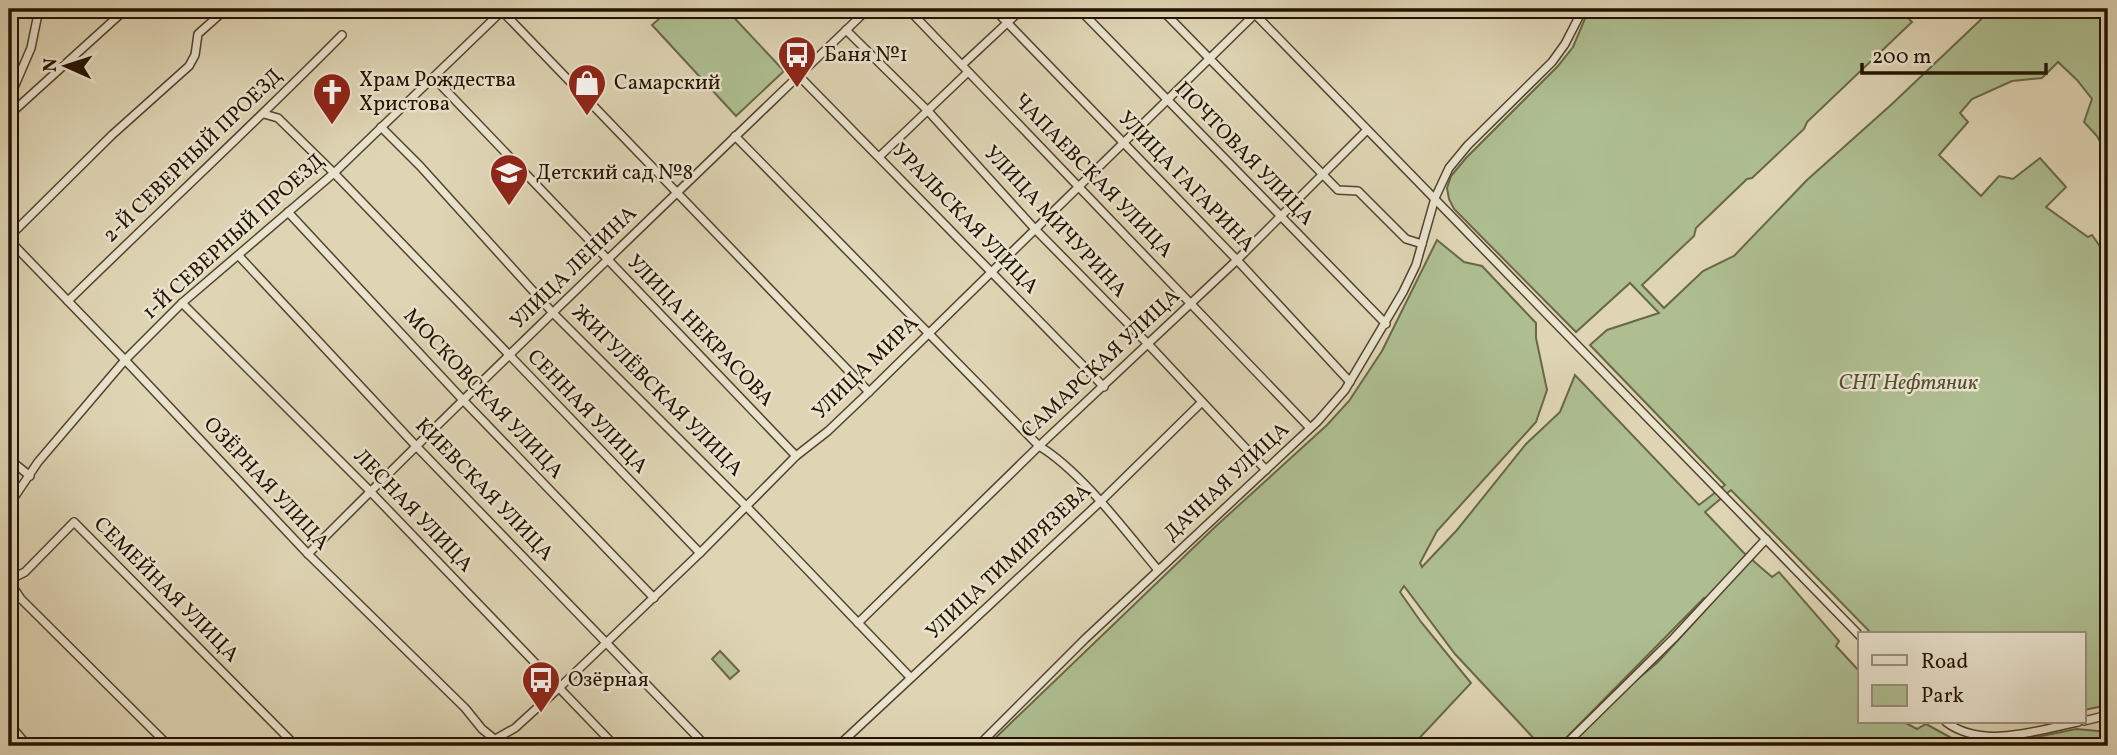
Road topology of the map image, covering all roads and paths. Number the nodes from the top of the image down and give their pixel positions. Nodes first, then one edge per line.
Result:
1 (39, 9) edge
2 (126, 9) edge
3 (226, 9) edge
4 (502, 9) edge
5 (908, 9) edge
6 (994, 9) edge
7 (1022, 9) edge
8 (1079, 9) edge
9 (1161, 9) edge
10 (1583, 9) edge
11 (863, 10) edge
12 (1252, 11) edge
13 (1008, 23) junction
14 (846, 30) junction
15 (342, 35) dead end
16 (1210, 57) junction
17 (962, 65) junction
18 (968, 72) junction
19 (799, 76) junction
20 (434, 78) junction
21 (9, 99) edge
22 (1166, 100) junction
23 (928, 111) junction
24 (264, 114) junction
25 (9, 116) edge
26 (381, 127) junction
27 (1367, 130) junction
28 (736, 136) junction
29 (1123, 142) junction
30 (880, 156) junction
31 (334, 173) junction
32 (1322, 175) junction
33 (1078, 186) junction
34 (678, 193) junction
35 (1435, 198) junction
36 (288, 212) junction
37 (1281, 217) junction
38 (1034, 228) junction
39 (9, 239) edge
40 (1422, 244) junction
41 (239, 256) junction
42 (606, 259) junction
43 (1237, 260) junction
44 (990, 271) junction
45 (68, 301) junction
46 (182, 303) junction
47 (1192, 303) junction
48 (553, 313) junction
49 (1386, 324) junction
50 (927, 333) junction
51 (1149, 345) junction
52 (509, 355) junction
53 (125, 360) junction
54 (1350, 382) junction
55 (1104, 387) junction
56 (869, 392) junction
57 (463, 400) junction
58 (1202, 402) junction
59 (1310, 428) junction
60 (416, 446) junction
61 (1039, 446) junction
62 (796, 456) junction
63 (9, 459) edge
64 (1265, 470) junction
65 (30, 476) junction
66 (370, 492) junction
67 (1100, 502) junction
68 (9, 505) edge
69 (747, 507) junction
70 (1766, 539) junction
71 (700, 553) junction
72 (308, 554) junction
73 (1158, 570) junction
74 (9, 580) edge
75 (654, 598) junction
76 (858, 623) junction
77 (1858, 634) edge
78 (607, 642) junction
79 (911, 677) junction
80 (560, 687) junction
81 (2108, 715) edge
82 (2086, 720) edge
83 (9, 724) edge
84 (1949, 724) edge
85 (2068, 724) edge
86 (495, 738) junction
87 (28, 746) edge
88 (169, 746) edge
89 (296, 746) edge
90 (483, 746) edge
91 (503, 746) edge
92 (615, 746) edge
93 (706, 746) edge
94 (838, 746) edge
95 (978, 746) edge
96 (1564, 746) edge

1 - 21 street
2 - 25 street
3 - 39 street
4 - 20 street, 1-Й СЕВЕРНЫЙ ПРОЕЗД
4 - 34 street
5 - 17 street, ЧАПАЕВСКАЯ УЛИЦА
6 - 13 street, УЛИЦА ГАГАРИНА
7 - 13 street
8 - 22 street, ПОЧТОВАЯ УЛИЦА
9 - 16 street
10 - 35 street, ДАЧНАЯ УЛИЦА
11 - 14 street, УЛИЦА ЛЕНИНА
12 - 16 street, УЛИЦА МИРА
12 - 27 street
13 - 17 street
13 - 29 street, УЛИЦА ГАГАРИНА
14 - 19 street, УЛИЦА ЛЕНИНА
14 - 23 street, УЛИЦА МИЧУРИНА
15 - 24 street, 2-Й СЕВЕРНЫЙ ПРОЕЗД
16 - 22 street, УЛИЦА МИРА
16 - 32 street
17 - 18 street, ЧАПАЕВСКАЯ УЛИЦА
18 - 23 street
18 - 33 street, ЧАПАЕВСКАЯ УЛИЦА
19 - 28 street, УЛИЦА ЛЕНИНА
19 - 30 street, УРАЛЬСКАЯ УЛИЦА
20 - 26 street, 1-Й СЕВЕРНЫЙ ПРОЕЗД
20 - 42 street, УЛИЦА НЕКРАСОВА
22 - 29 street, УЛИЦА МИРА
22 - 37 street, ПОЧТОВАЯ УЛИЦА
23 - 30 street
23 - 38 street, УЛИЦА МИЧУРИНА
24 - 31 street, СЕННАЯ УЛИЦА
24 - 45 street, 2-Й СЕВЕРНЫЙ ПРОЕЗД
26 - 31 street, 1-Й СЕВЕРНЫЙ ПРОЕЗД
26 - 48 street, ЖИГУЛЁВСКАЯ УЛИЦА
27 - 32 street, САМАРСКАЯ УЛИЦА
27 - 35 street
28 - 34 street, УЛИЦА ЛЕНИНА
28 - 50 street
29 - 33 street, УЛИЦА МИРА
29 - 43 street, УЛИЦА ГАГАРИНА
30 - 44 street, УРАЛЬСКАЯ УЛИЦА
31 - 36 street, 1-Й СЕВЕРНЫЙ ПРОЕЗД
31 - 52 street, СЕННАЯ УЛИЦА
32 - 37 street, САМАРСКАЯ УЛИЦА
32 - 40 street
33 - 38 street, УЛИЦА МИРА
33 - 47 street, ЧАПАЕВСКАЯ УЛИЦА
34 - 42 street, УЛИЦА ЛЕНИНА
34 - 56 street
35 - 40 street, ДАЧНАЯ УЛИЦА
35 - 70 street
36 - 41 street, 1-Й СЕВЕРНЫЙ ПРОЕЗД
36 - 57 street, МОСКОВСКАЯ УЛИЦА
37 - 43 street, САМАРСКАЯ УЛИЦА
37 - 49 street, ПОЧТОВАЯ УЛИЦА
38 - 44 street, УЛИЦА МИРА
38 - 51 street, УЛИЦА МИЧУРИНА
39 - 45 street, ОЗЁРНАЯ УЛИЦА
40 - 49 street, ДАЧНАЯ УЛИЦА
41 - 46 street, 1-Й СЕВЕРНЫЙ ПРОЕЗД
41 - 60 street, КИЕВСКАЯ УЛИЦА
42 - 48 street, УЛИЦА ЛЕНИНА
42 - 62 street, УЛИЦА НЕКРАСОВА
43 - 47 street, САМАРСКАЯ УЛИЦА
43 - 54 street, УЛИЦА ГАГАРИНА
44 - 50 street, УЛИЦА МИРА
44 - 55 street, УРАЛЬСКАЯ УЛИЦА
45 - 53 street, ОЗЁРНАЯ УЛИЦА
46 - 53 street, 1-Й СЕВЕРНЫЙ ПРОЕЗД
46 - 66 street, ЛЕСНАЯ УЛИЦА
47 - 51 street, САМАРСКАЯ УЛИЦА
47 - 59 street, ЧАПАЕВСКАЯ УЛИЦА
48 - 52 street, УЛИЦА ЛЕНИНА
48 - 69 street, ЖИГУЛЁВСКАЯ УЛИЦА
49 - 54 street, ДАЧНАЯ УЛИЦА
50 - 56 street, УЛИЦА МИРА
50 - 61 street
51 - 55 street, САМАРСКАЯ УЛИЦА
51 - 58 street, УЛИЦА МИЧУРИНА
52 - 57 street, УЛИЦА ЛЕНИНА
52 - 71 street, СЕННАЯ УЛИЦА
53 - 65 street, 1-Й СЕВЕРНЫЙ ПРОЕЗД
53 - 72 street, ОЗЁРНАЯ УЛИЦА
54 - 59 street, ДАЧНАЯ УЛИЦА
55 - 61 street, САМАРСКАЯ УЛИЦА
56 - 62 street, УЛИЦА МИРА
57 - 60 street, УЛИЦА ЛЕНИНА
57 - 75 street, МОСКОВСКАЯ УЛИЦА
58 - 64 street, УЛИЦА МИЧУРИНА
58 - 67 street, УЛИЦА ТИМИРЯЗЕВА
59 - 64 street, ДАЧНАЯ УЛИЦА
60 - 66 street, УЛИЦА ЛЕНИНА
60 - 78 street, КИЕВСКАЯ УЛИЦА
61 - 67 street
61 - 76 street, САМАРСКАЯ УЛИЦА
62 - 69 street, УЛИЦА МИРА
63 - 65 street
64 - 73 street, ДАЧНАЯ УЛИЦА
65 - 68 street, 1-Й СЕВЕРНЫЙ ПРОЕЗД
66 - 72 street, УЛИЦА ЛЕНИНА
66 - 80 street, ЛЕСНАЯ УЛИЦА
67 - 73 street
67 - 79 street, УЛИЦА ТИМИРЯЗЕВА
69 - 71 street, УЛИЦА МИРА
69 - 76 street, ЖИГУЛЁВСКАЯ УЛИЦА
70 - 77 street
70 - 96 street
71 - 75 street, УЛИЦА МИРА
72 - 86 street, ОЗЁРНАЯ УЛИЦА
73 - 95 street, ДАЧНАЯ УЛИЦА
74 - 88 street
74 - 89 street, СЕМЕЙНАЯ УЛИЦА
75 - 78 street, УЛИЦА МИРА
76 - 79 street, ЖИГУЛЁВСКАЯ УЛИЦА
78 - 80 street, УЛИЦА МИРА
78 - 93 street, КИЕВСКАЯ УЛИЦА
79 - 94 street, УЛИЦА ТИМИРЯЗЕВА
80 - 86 street, УЛИЦА МИРА
80 - 92 street, ЛЕСНАЯ УЛИЦА
81 - 82 street
83 - 87 street
84 - 85 street
86 - 90 street, УЛИЦА МИРА
86 - 91 street, ОЗЁРНАЯ УЛИЦА

